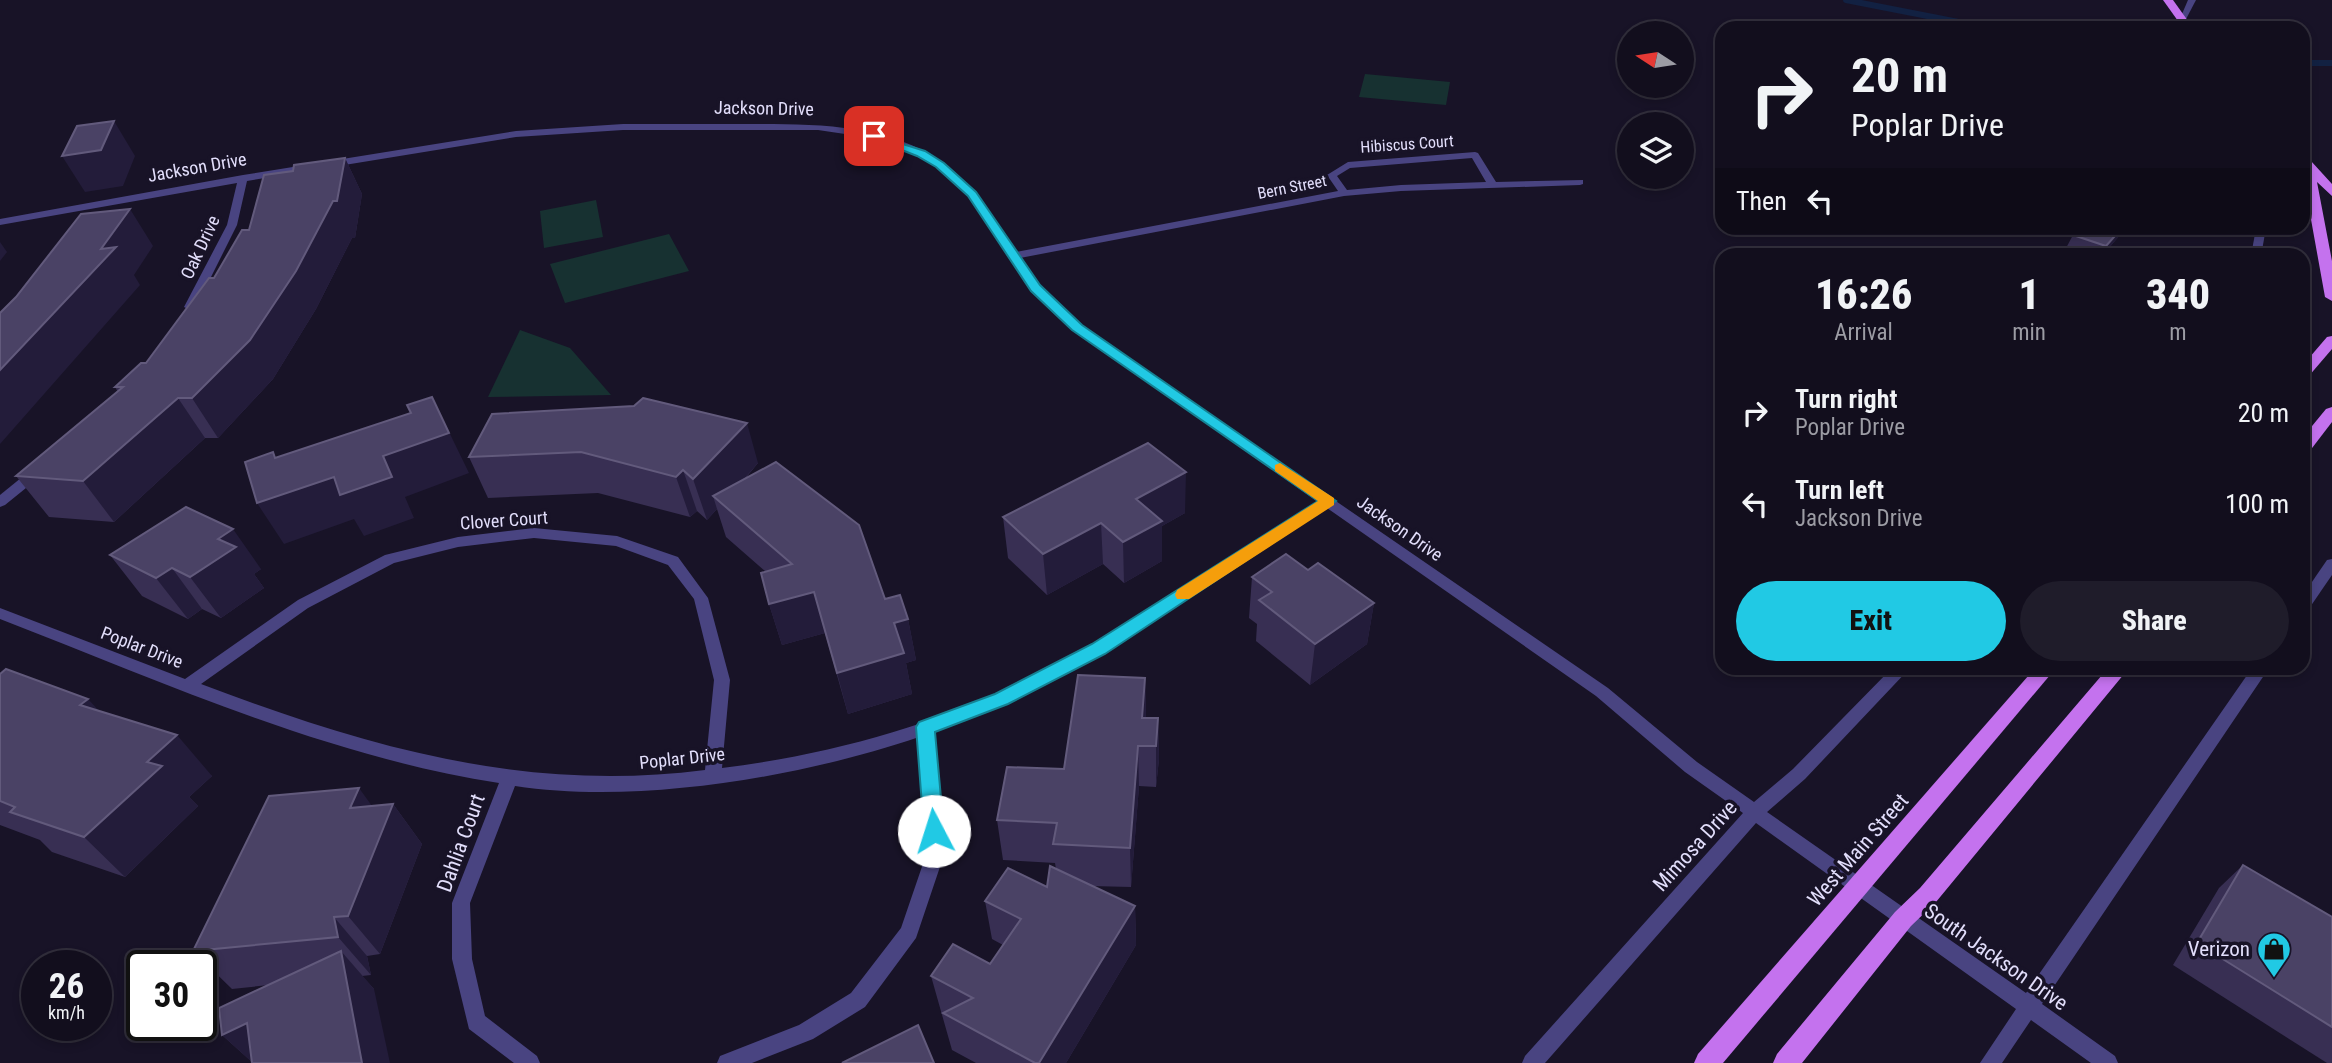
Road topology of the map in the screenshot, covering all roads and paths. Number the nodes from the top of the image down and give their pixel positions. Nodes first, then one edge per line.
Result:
1 (2168, 0) edge
2 (2192, 0) edge
3 (2183, 21) edge
4 (2186, 21) edge
5 (2310, 165) edge
6 (2310, 167) edge
7 (243, 178) junction
8 (2332, 180) edge
9 (1580, 182) dead end
10 (1493, 185) junction
11 (2310, 186) edge
12 (2332, 192) edge
13 (1344, 193) junction
14 (0, 222) edge
15 (1013, 257) junction
16 (2332, 297) edge
17 (184, 319) edge
18 (2332, 340) edge
19 (2310, 365) edge
20 (2332, 412) edge
21 (2310, 439) edge
22 (47, 463) edge
23 (1329, 501) junction
24 (0, 502) edge
25 (2332, 564) edge
26 (2310, 596) edge
27 (0, 613) edge
28 (1895, 675) edge
29 (2041, 675) edge
30 (2114, 675) edge
31 (2255, 675) edge
32 (188, 685) junction
33 (926, 727) junction
34 (713, 775) junction
35 (509, 779) junction
36 (1755, 813) junction
37 (1858, 887) junction
38 (1903, 919) junction
39 (2028, 1009) junction
40 (530, 1063) edge
41 (727, 1063) edge
42 (1532, 1063) edge
43 (1707, 1063) edge
44 (1786, 1063) edge
45 (1990, 1063) edge
46 (2108, 1063) edge

1 - 3 main road
2 - 4 street
5 - 8 main road
6 - 12 main road
7 - 14 street, Jackson Drive
7 - 15 street, Jackson Drive
7 - 17 street, Oak Drive
9 - 10 street, Bern Street
10 - 13 street, Bern Street
10 - 13 street, Hibiscus Court
11 - 16 main road
13 - 15 street, Bern Street
15 - 23 street, Jackson Drive
18 - 19 main road
20 - 21 main road
22 - 24 street
23 - 33 street, Poplar Drive
23 - 36 street, Jackson Drive
25 - 26 street
27 - 32 street, Poplar Drive
28 - 36 street, Mimosa Drive
29 - 37 main road, West Main Street
30 - 38 main road
31 - 39 street
32 - 34 street, Clover Court
32 - 35 street, Poplar Drive
33 - 34 street, Poplar Drive
33 - 41 street
34 - 35 street, Poplar Drive
35 - 40 street, Dahlia Court
36 - 37 street, Jackson Drive
36 - 42 street, Mimosa Drive
37 - 38 street, South Jackson Drive
37 - 43 main road, West Main Street
38 - 39 street, South Jackson Drive
38 - 44 main road
39 - 45 street
39 - 46 street, South Jackson Drive

